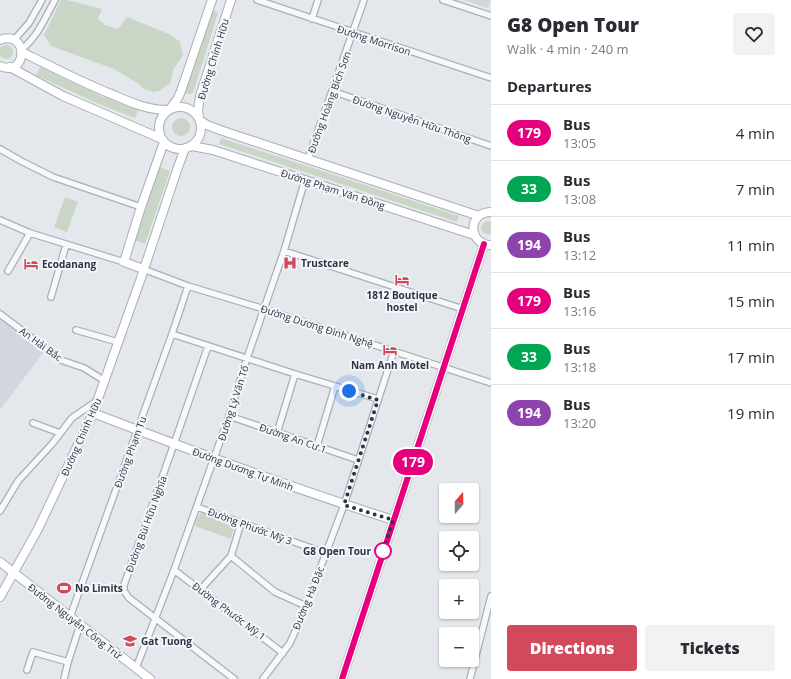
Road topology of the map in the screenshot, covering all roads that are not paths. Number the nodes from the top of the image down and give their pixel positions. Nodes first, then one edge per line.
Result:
1 (42, 0) edge
2 (55, 0) edge
3 (212, 0) edge
4 (231, 0) edge
5 (257, 0) edge
6 (318, 0) edge
7 (364, 0) edge
8 (443, 0) edge
9 (274, 3) edge
10 (491, 16) edge
11 (312, 19) junction
12 (354, 33) junction
13 (1, 39) edge
14 (14, 40) junction
15 (22, 51) junction
16 (3, 67) edge
17 (491, 78) edge
18 (332, 91) junction
19 (168, 110) junction
20 (200, 120) junction
21 (163, 141) junction
22 (491, 146) edge
23 (189, 147) junction
24 (0, 149) edge
25 (308, 160) junction
26 (305, 180) junction
27 (141, 207) junction
28 (491, 212) edge
29 (479, 216) junction
30 (0, 220) edge
31 (30, 233) junction
32 (474, 235) junction
33 (487, 244) edge
34 (66, 245) junction
35 (284, 251) junction
36 (124, 262) junction
37 (143, 269) junction
38 (8, 271) dead end
39 (188, 286) junction
40 (52, 297) dead end
41 (264, 309) junction
42 (463, 309) junction
43 (0, 314) edge
44 (76, 330) dead end
45 (172, 334) junction
46 (118, 342) junction
47 (208, 346) junction
48 (394, 351) junction
49 (247, 358) junction
50 (444, 367) junction
51 (295, 374) junction
52 (105, 381) junction
53 (491, 383) edge
54 (335, 386) junction
55 (98, 399) junction
56 (378, 400) junction
57 (93, 414) junction
58 (229, 416) junction
59 (33, 423) dead end
60 (138, 430) junction
61 (277, 433) junction
62 (60, 434) junction
63 (174, 444) junction
64 (317, 446) junction
65 (214, 459) junction
66 (358, 460) junction
67 (344, 505) junction
68 (197, 507) junction
69 (0, 511) edge
70 (393, 520) junction
71 (241, 524) junction
72 (326, 553) junction
73 (231, 556) junction
74 (0, 562) edge
75 (174, 570) junction
76 (14, 573) junction
77 (200, 590) junction
78 (491, 596) edge
79 (0, 597) edge
80 (306, 606) junction
81 (70, 617) junction
82 (156, 618) junction
83 (80, 625) junction
84 (283, 653) junction
85 (68, 662) junction
86 (136, 668) junction
87 (27, 670) dead end
88 (64, 679) edge
89 (150, 679) edge
90 (234, 679) edge
91 (263, 679) edge
92 (342, 679) edge
93 (470, 679) edge

1 - 14 street
2 - 15 street
3 - 19 street, Đường Chính Hữu
4 - 20 street, Đường Chính Hữu
5 - 9 street, Đường Morrison
6 - 11 street
7 - 12 street, Đường Hoàng Bích Sơn
8 - 10 street
9 - 11 street, Đường Morrison
11 - 12 street, Đường Morrison
12 - 17 street, Đường Morrison
12 - 18 street, Đường Hoàng Bích Sơn
13 - 14 street
14 - 15 street
15 - 16 street
15 - 19 street
16 - 21 street
18 - 22 street, Đường Nguyễn Hữu Thông
18 - 25 street, Đường Hoàng Bích Sơn
19 - 20 street
19 - 21 street
20 - 23 street
20 - 25 street, Đường Phạm Văn Đồng
21 - 23 street
21 - 27 street
23 - 26 street, Đường Phạm Văn Đồng
23 - 37 street, Đường Chính Hữu
24 - 27 street
25 - 29 street, Đường Phạm Văn Đồng
26 - 32 street, Đường Phạm Văn Đồng
26 - 35 street, Đường Lý Văn Tố
27 - 36 street
28 - 29 street
29 - 32 street
30 - 31 street
31 - 34 street
31 - 38 street
32 - 33 street
33 - 42 street
34 - 36 street
34 - 40 street
35 - 41 street, Đường Lý Văn Tố
35 - 42 street
36 - 37 street
37 - 39 street, Đường Dương Đình Nghệ
37 - 46 street, Đường Chính Hữu
39 - 41 street, Đường Dương Đình Nghệ
39 - 45 street, Đường Phạm Tu
41 - 48 street, Đường Dương Đình Nghệ
41 - 49 street, Đường Lý Văn Tố
42 - 50 street
43 - 52 street, An Hải Bắc
44 - 46 street
45 - 47 street
45 - 60 street, Đường Phạm Tu
46 - 52 street, Đường Chính Hữu
47 - 49 street
47 - 63 street, Đường Bùi Hữu Nghĩa
48 - 50 street, Đường Dương Đình Nghệ
48 - 56 street, Đường Hà Đặc
49 - 51 street
49 - 58 street, Đường Lý Văn Tố
50 - 53 street, Đường Dương Đình Nghệ
50 - 70 street
51 - 54 street
51 - 61 street
52 - 55 street, Đường Chính Hữu
54 - 56 street
54 - 64 street
55 - 57 street, Đường Chính Hữu
55 - 62 street
56 - 66 street, Đường Hà Đặc
57 - 60 street, Đường Dương Tự Minh
57 - 76 street, Đường Chính Hữu
58 - 61 street, Đường An Cư 1
58 - 65 street, Đường Lý Văn Tố
59 - 62 street
60 - 63 street, Đường Dương Tự Minh
60 - 81 street, Đường Phạm Tu
61 - 64 street, Đường An Cư 1
62 - 69 street
63 - 65 street, Đường Dương Tự Minh
63 - 82 street, Đường Bùi Hữu Nghĩa
64 - 66 street, Đường An Cư 1
65 - 67 street, Đường Dương Tự Minh
65 - 68 street, Đường Lý Văn Tố
66 - 67 street, Đường Hà Đặc
67 - 70 street, Đường Dương Tự Minh
67 - 72 street, Đường Hà Đặc
68 - 71 street, Đường Phước Mỹ 3
68 - 75 street, Đường Lý Văn Tố
70 - 92 street
71 - 72 street, Đường Phước Mỹ 3
71 - 73 street
72 - 80 street, Đường Hà Đặc
73 - 77 street
73 - 80 street
74 - 76 street, Đường Nguyễn Công Trứ
75 - 77 street, Đường Phước Mỹ 1
75 - 82 street, Đường Lý Văn Tố
76 - 79 street, Đường Chính Hữu
76 - 81 street, Đường Nguyễn Công Trứ
77 - 84 street, Đường Phước Mỹ 1
78 - 93 street
80 - 84 street, Đường Hà Đặc
81 - 83 street, Đường Nguyễn Công Trứ
82 - 86 street, Đường Lý Văn Tố
82 - 90 street, Đường Bùi Hữu Nghĩa
83 - 85 street
83 - 86 street, Đường Nguyễn Công Trứ
84 - 91 street, Đường Hà Đặc
85 - 87 street
85 - 88 street
86 - 89 street, Đường Nguyễn Công Trứ

